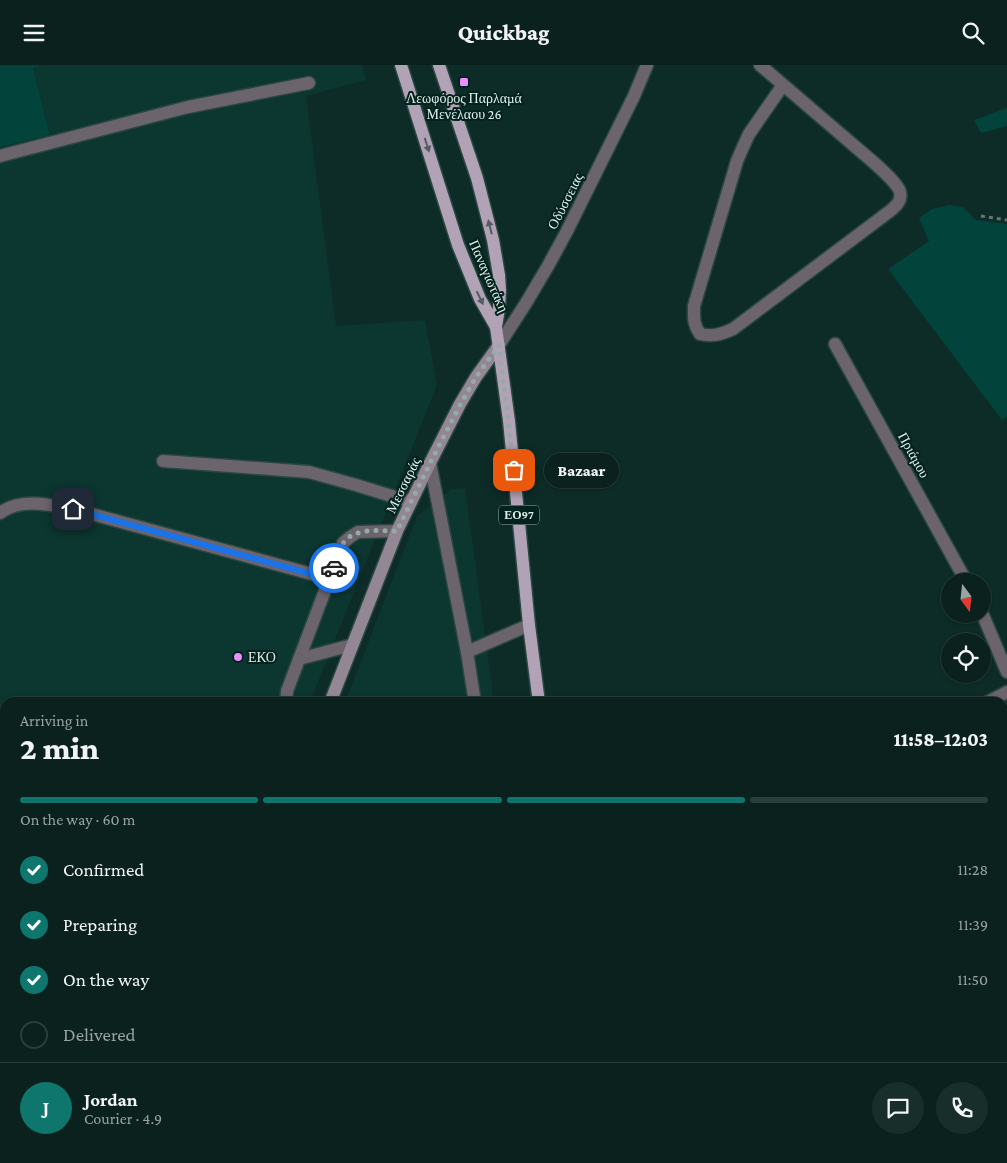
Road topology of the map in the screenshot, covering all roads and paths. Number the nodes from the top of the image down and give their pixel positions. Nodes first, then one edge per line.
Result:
1 (401, 65) edge
2 (439, 65) edge
3 (647, 65) edge
4 (760, 65) edge
5 (309, 83) dead end
6 (783, 85) junction
7 (0, 156) edge
8 (981, 216) dead end
9 (1007, 220) edge
10 (496, 327) junction
11 (835, 344) dead end
12 (499, 345) junction
13 (163, 461) dead end
14 (430, 463) junction
15 (411, 502) junction
16 (0, 513) edge
17 (397, 531) junction
18 (962, 573) edge
19 (330, 579) junction
20 (986, 623) edge
21 (529, 625) junction
22 (352, 645) junction
23 (467, 651) junction
24 (299, 659) junction
25 (1007, 672) edge
26 (286, 697) edge
27 (332, 697) edge
28 (474, 697) edge
29 (539, 697) edge

1 -> 10 main road, Παναγιωτάκη / ΕΟ97
10 -> 2 main road, Παναγιωτάκη / ΕΟ97
3 - 12 street, Οδύσσειας
4 - 6 street
5 - 7 street
6 - 6 street
8 - 9 path
10 - 12 main road, ΕΟ97
11 - 18 street, Πριάμου
12 - 14 street, Μεσσαράς
12 - 21 main road, ΕΟ97
13 - 15 street
14 - 15 street, Μεσσαράς
14 - 23 street
15 - 17 street, Μεσσαράς
16 - 19 street
17 - 19 street
17 - 22 street, Μεσσαράς
19 - 24 street
20 - 25 street
21 - 23 street
21 - 29 main road, ΕΟ97
22 - 24 street
22 - 27 street, Μεσσαράς
23 - 28 street
24 - 26 street

